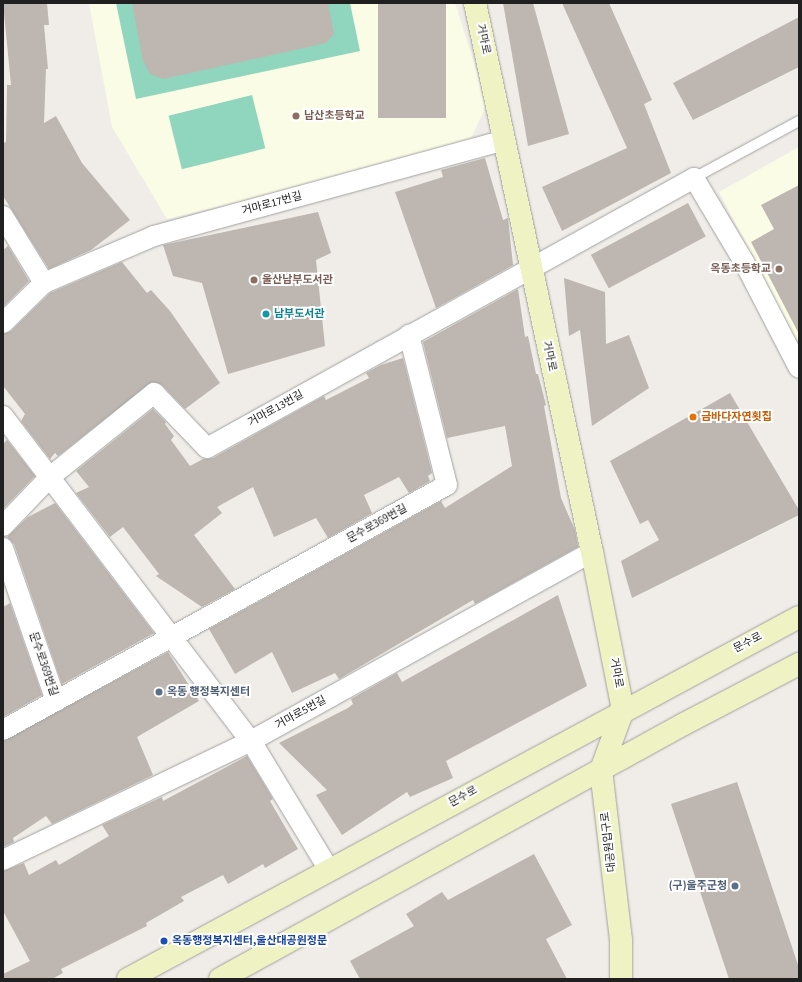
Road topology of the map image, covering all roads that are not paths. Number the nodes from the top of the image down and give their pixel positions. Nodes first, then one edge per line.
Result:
1 (475, 3) edge
2 (799, 121) edge
3 (504, 140) junction
4 (694, 178) junction
5 (3, 216) edge
6 (530, 267) junction
7 (44, 283) junction
8 (3, 323) edge
9 (409, 335) junction
10 (799, 368) edge
11 (3, 416) edge
12 (50, 477) junction
13 (3, 526) edge
14 (3, 548) edge
15 (592, 552) junction
16 (799, 616) edge
17 (172, 637) junction
18 (799, 664) edge
19 (56, 701) junction
20 (623, 710) junction
21 (3, 730) edge
22 (251, 741) junction
23 (601, 770) junction
24 (3, 860) edge
25 (329, 870) junction
26 (128, 979) edge
27 (220, 979) edge
28 (621, 979) edge

1 - 3 main road, 거마로
2 - 4 lane
3 - 6 main road, 거마로
3 - 7 street, 거마로17번길
4 - 6 street, 거마로13번길
4 - 10 street
5 - 7 street
6 - 9 street, 거마로13번길
6 - 15 main road, 거마로
7 - 8 street, 거마로17번길
9 - 12 street, 거마로13번길
9 - 17 street, 문수로369번길
11 - 12 street
12 - 13 street
12 - 17 street
14 - 19 street, 문수로369번길
15 - 20 main road, 거마로
15 - 22 street, 거마로5번길
16 - 20 main road, 문수로
17 - 19 street, 문수로369번길
17 - 22 street
18 - 23 main road
19 - 21 street
20 - 23 main road, 대공원입구로
20 - 25 main road, 문수로
22 - 24 street, 거마로5번길
22 - 25 street
23 - 27 main road
23 - 28 main road, 대공원입구로
25 - 26 main road, 문수로

